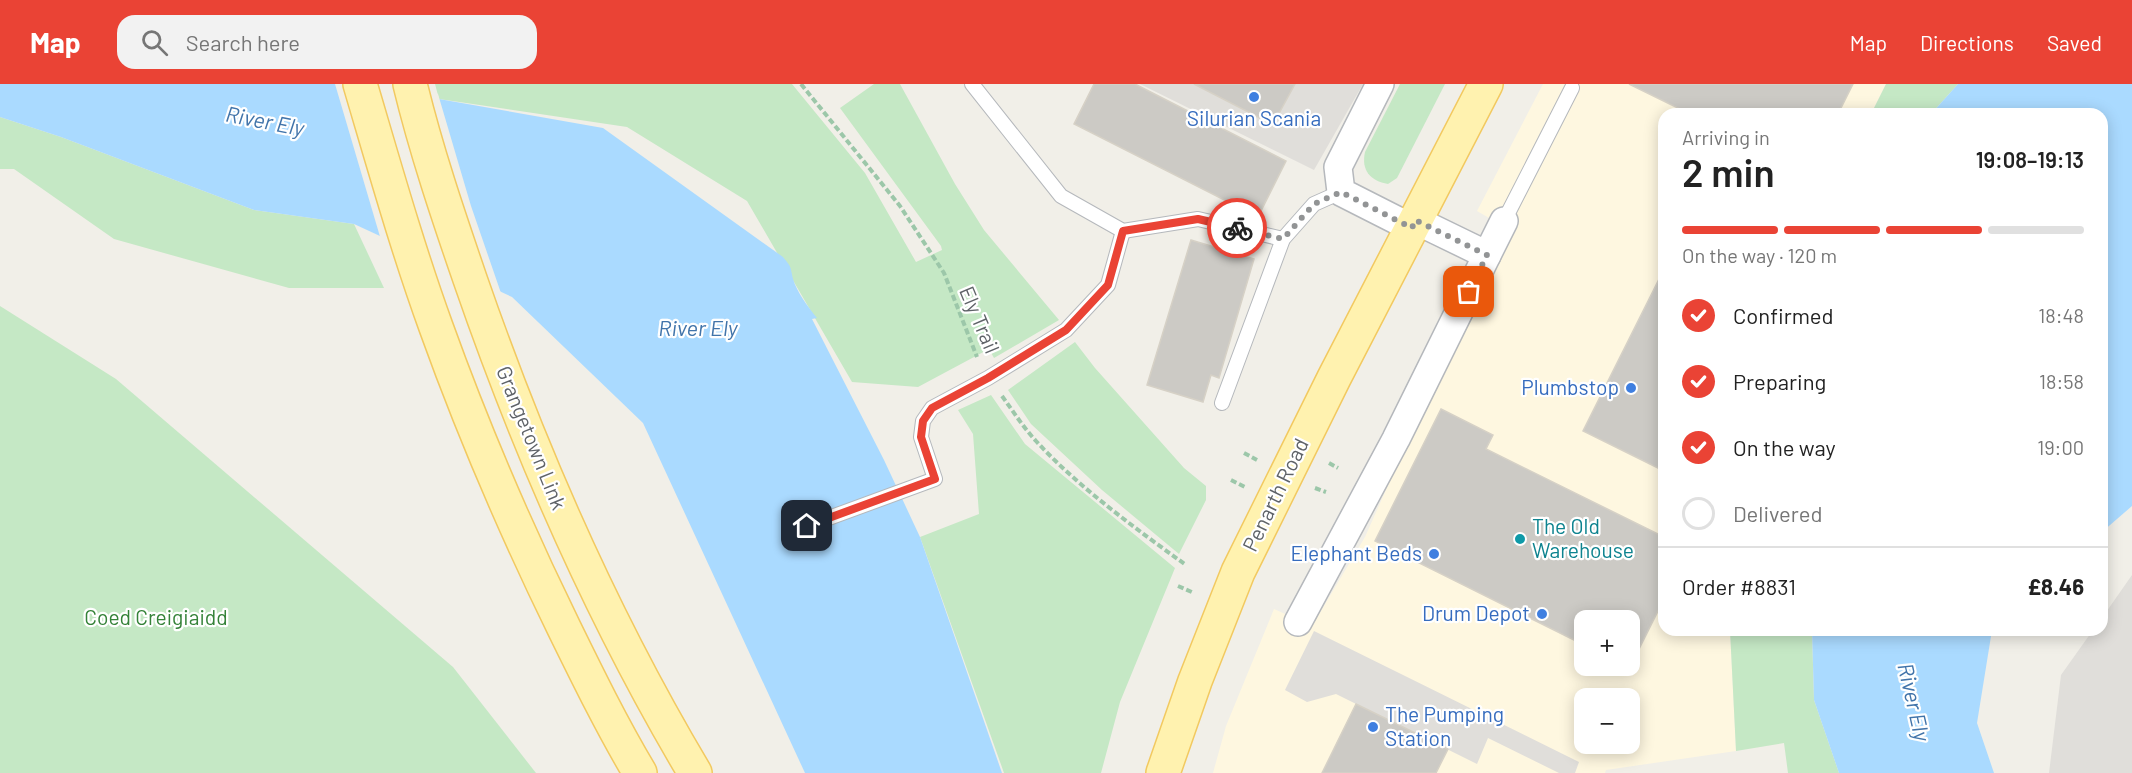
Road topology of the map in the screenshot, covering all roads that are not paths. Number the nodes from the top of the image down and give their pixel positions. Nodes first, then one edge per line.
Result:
1 (360, 84) edge
2 (410, 84) edge
3 (972, 84) edge
4 (1380, 84) edge
5 (1486, 84) edge
6 (1572, 88) dead end
7 (1341, 192) junction
8 (1504, 221) joint
9 (1413, 224) junction
10 (1123, 231) junction
11 (1283, 239) junction
12 (1487, 255) junction
13 (1222, 403) dead end
14 (807, 526) dead end
15 (1298, 622) dead end
16 (640, 773) edge
17 (695, 773) edge
18 (1163, 773) edge

1 - 16 main road
2 - 17 main road, Grangetown Link
3 - 10 lane
4 - 7 street
5 - 9 main road, Penarth Road
6 - 8 lane
7 - 9 street
7 - 11 lane
8 - 12 street
9 - 12 street
9 - 18 main road, Penarth Road
10 - 11 lane
10 - 14 lane
11 - 13 lane
12 - 15 street

